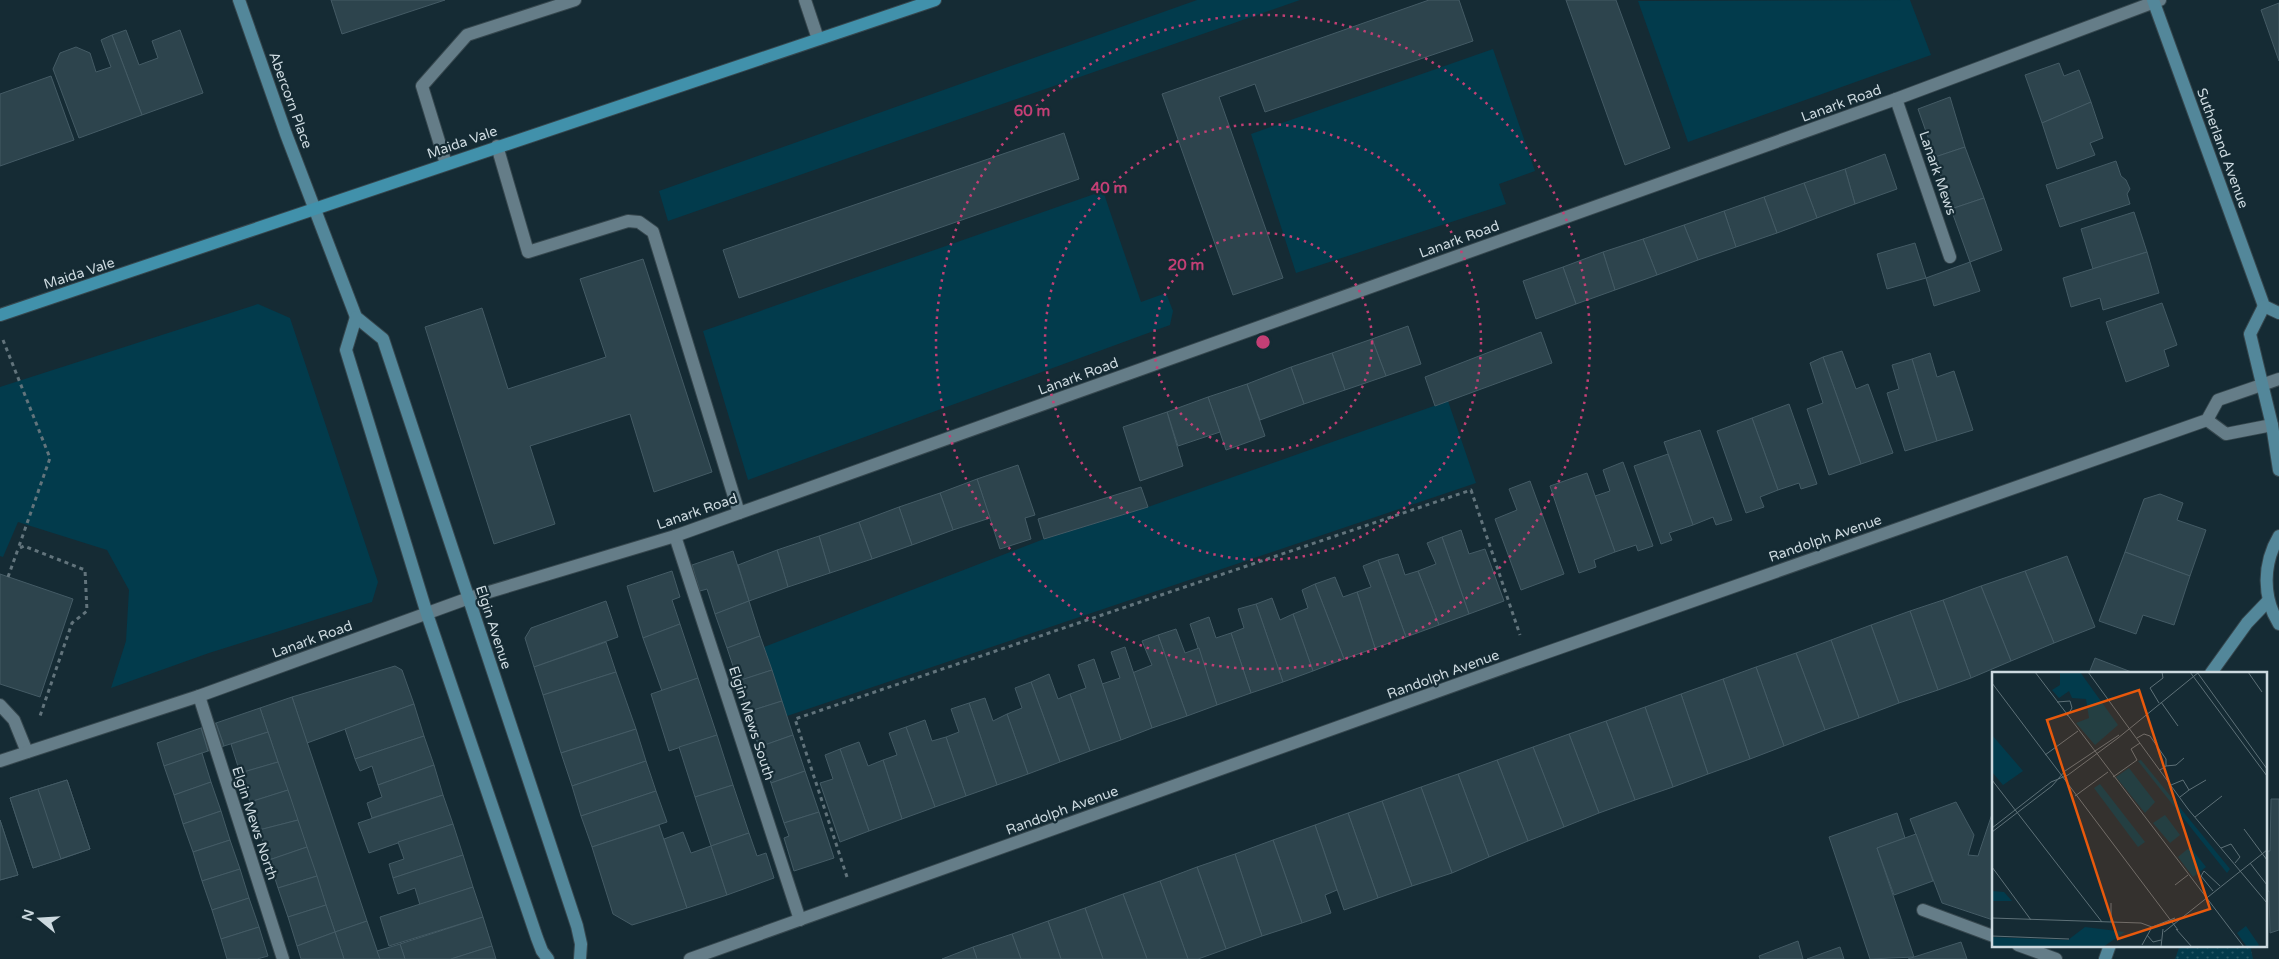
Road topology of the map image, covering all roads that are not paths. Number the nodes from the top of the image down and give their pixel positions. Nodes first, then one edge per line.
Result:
1 (239, 0) edge
2 (575, 0) edge
3 (805, 0) edge
4 (935, 0) edge
5 (2156, 1) edge
6 (818, 39) junction
7 (1896, 99) junction
8 (497, 146) junction
9 (446, 164) junction
10 (316, 210) junction
11 (1950, 257) dead end
12 (2264, 306) junction
13 (2279, 313) edge
14 (0, 314) edge
15 (356, 317) junction
16 (2279, 379) edge
17 (2261, 385) junction
18 (2207, 420) junction
19 (2272, 425) junction
20 (2279, 470) edge
21 (739, 512) junction
22 (675, 536) junction
23 (2279, 536) edge
24 (469, 598) junction
25 (2268, 601) junction
26 (427, 614) junction
27 (2279, 624) edge
28 (2212, 672) edge
29 (199, 696) junction
30 (0, 705) edge
31 (27, 752) junction
32 (0, 761) edge
33 (1923, 910) dead end
34 (800, 920) junction
35 (1992, 936) edge
36 (2021, 946) edge
37 (2110, 946) edge
38 (283, 959) edge
39 (548, 959) edge
40 (580, 959) edge
41 (690, 959) edge
42 (2056, 959) edge
43 (2105, 959) edge

1 - 10 street, Abercorn Place
2 - 9 street
3 - 6 street
4 - 6 main road, Maida Vale
5 - 7 street, Lanark Road
5 - 12 street, Sutherland Avenue
6 - 8 main road, Maida Vale
7 - 11 street, Lanark Mews
7 - 21 street, Lanark Road
8 - 9 main road, Maida Vale
8 - 21 street
9 - 10 main road, Maida Vale
10 - 14 main road, Maida Vale
10 - 15 street, Elgin Avenue
12 - 13 street
12 - 17 street
15 - 24 street, Elgin Avenue
15 - 26 street
16 - 17 street
17 - 18 street
17 - 19 street
18 - 19 street
18 - 34 street, Randolph Avenue
19 - 20 street
21 - 22 street, Lanark Road
22 - 24 street, Lanark Road
22 - 34 street, Elgin Mews South
23 - 25 street
24 - 26 street, Lanark Road
24 - 40 street, Elgin Avenue
25 - 27 street
25 - 28 street
26 - 29 street, Lanark Road
26 - 39 street
29 - 31 street, Lanark Road
29 - 38 street, Elgin Mews North
30 - 31 street
31 - 32 street, Lanark Road
33 - 35 street
34 - 41 street, Randolph Avenue
36 - 42 street
37 - 43 street

